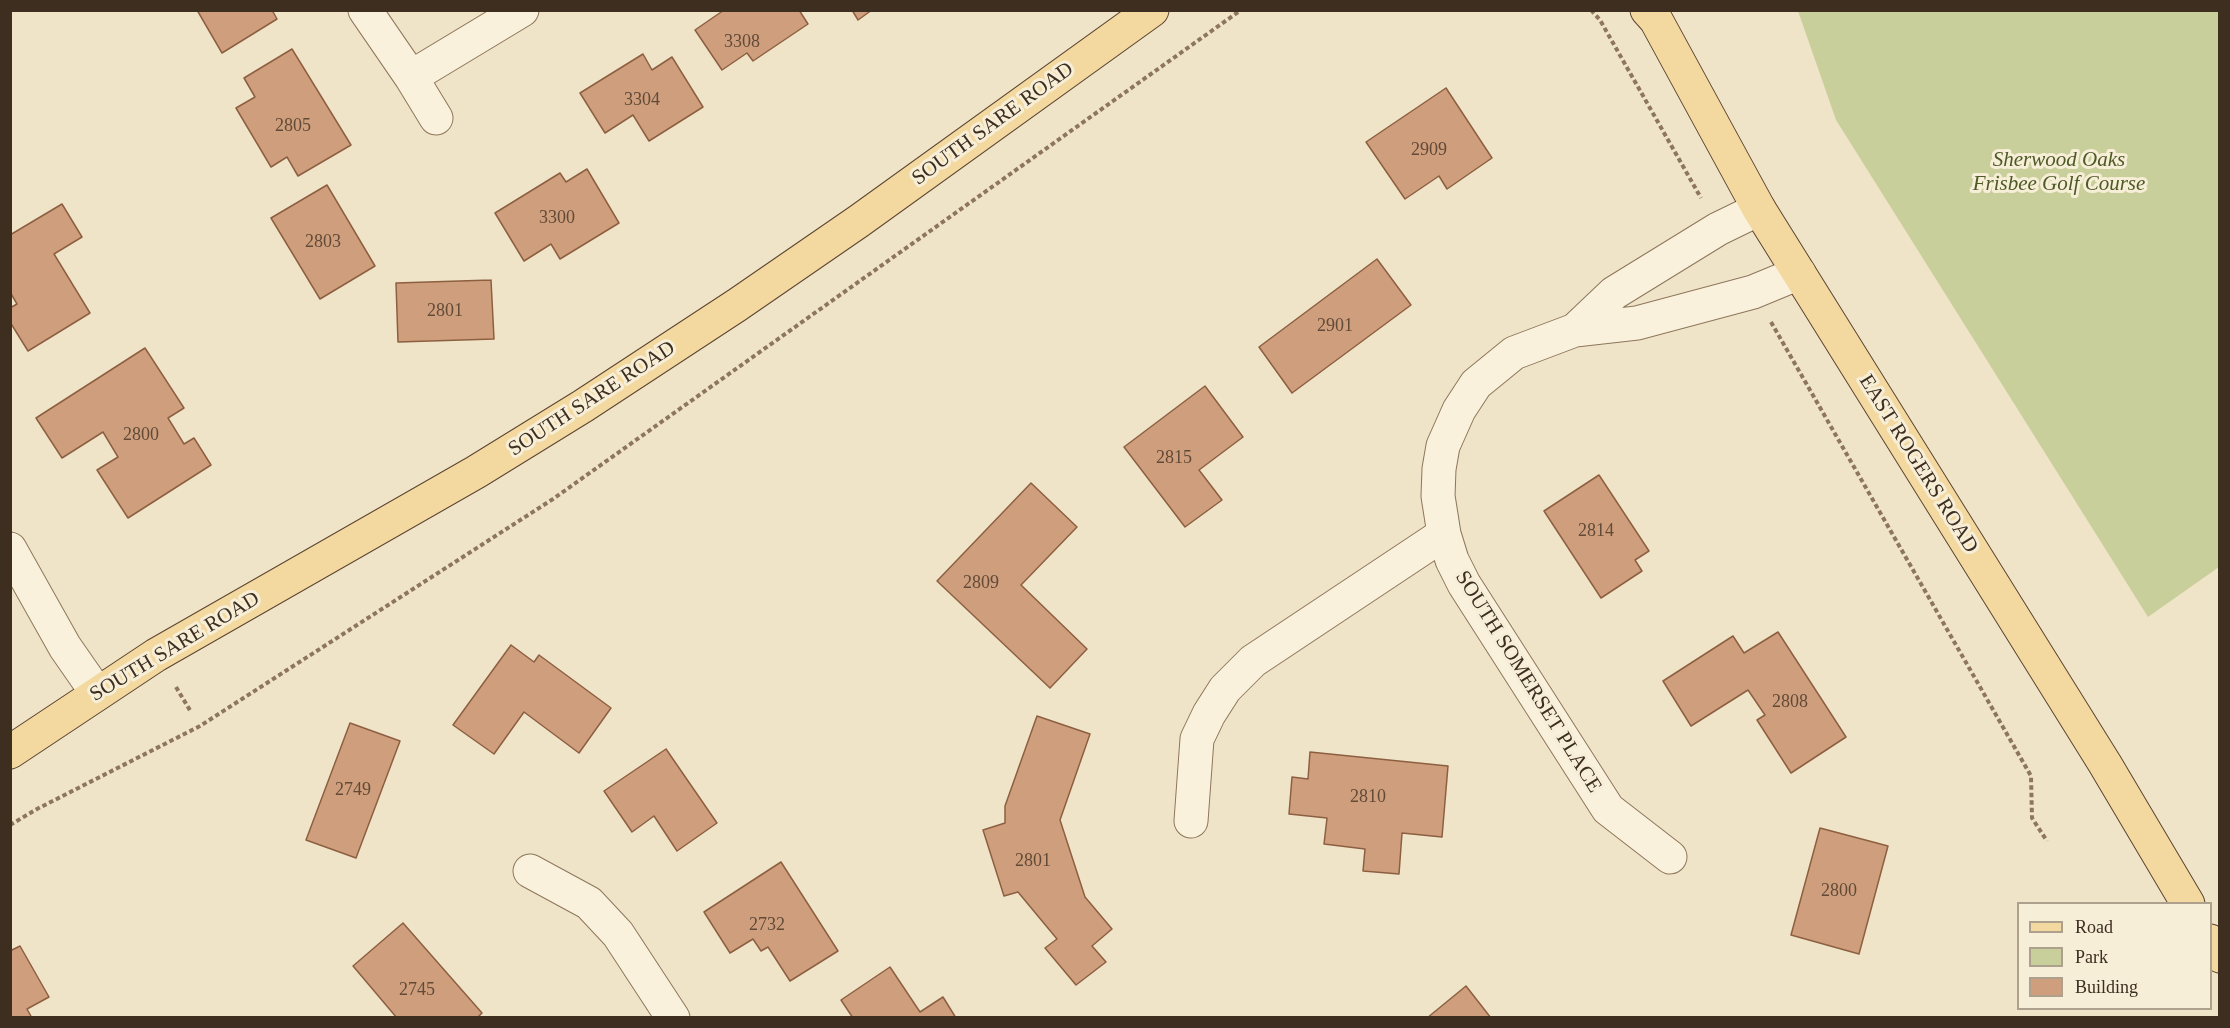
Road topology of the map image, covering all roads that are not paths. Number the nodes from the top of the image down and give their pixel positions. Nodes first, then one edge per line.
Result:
1 (365, 10) edge
2 (522, 10) edge
3 (1152, 10) edge
4 (1652, 14) edge
5 (411, 77) junction
6 (436, 118) dead end
7 (1759, 208) junction
8 (1799, 273) junction
9 (1575, 330) junction
10 (1444, 534) junction
11 (10, 549) edge
12 (97, 693) junction
13 (10, 752) edge
14 (1191, 821) dead end
15 (1670, 857) dead end
16 (530, 871) dead end
17 (2187, 902) edge
18 (2212, 943) edge
19 (2220, 956) edge
20 (673, 1017) edge

1 - 5 street
2 - 5 street
3 - 12 main road, SOUTH SARE ROAD
4 - 7 main road, EAST ROGERS ROAD
5 - 6 street
7 - 8 main road, EAST ROGERS ROAD
7 - 9 street, SOUTH SOMERSET PLACE
8 - 9 street, SOUTH SOMERSET PLACE
8 - 17 main road, EAST ROGERS ROAD
9 - 10 street, SOUTH SOMERSET PLACE
10 - 14 street
10 - 15 street, SOUTH SOMERSET PLACE
11 - 12 street
12 - 13 main road, SOUTH SARE ROAD
16 - 20 street
18 - 19 main road

